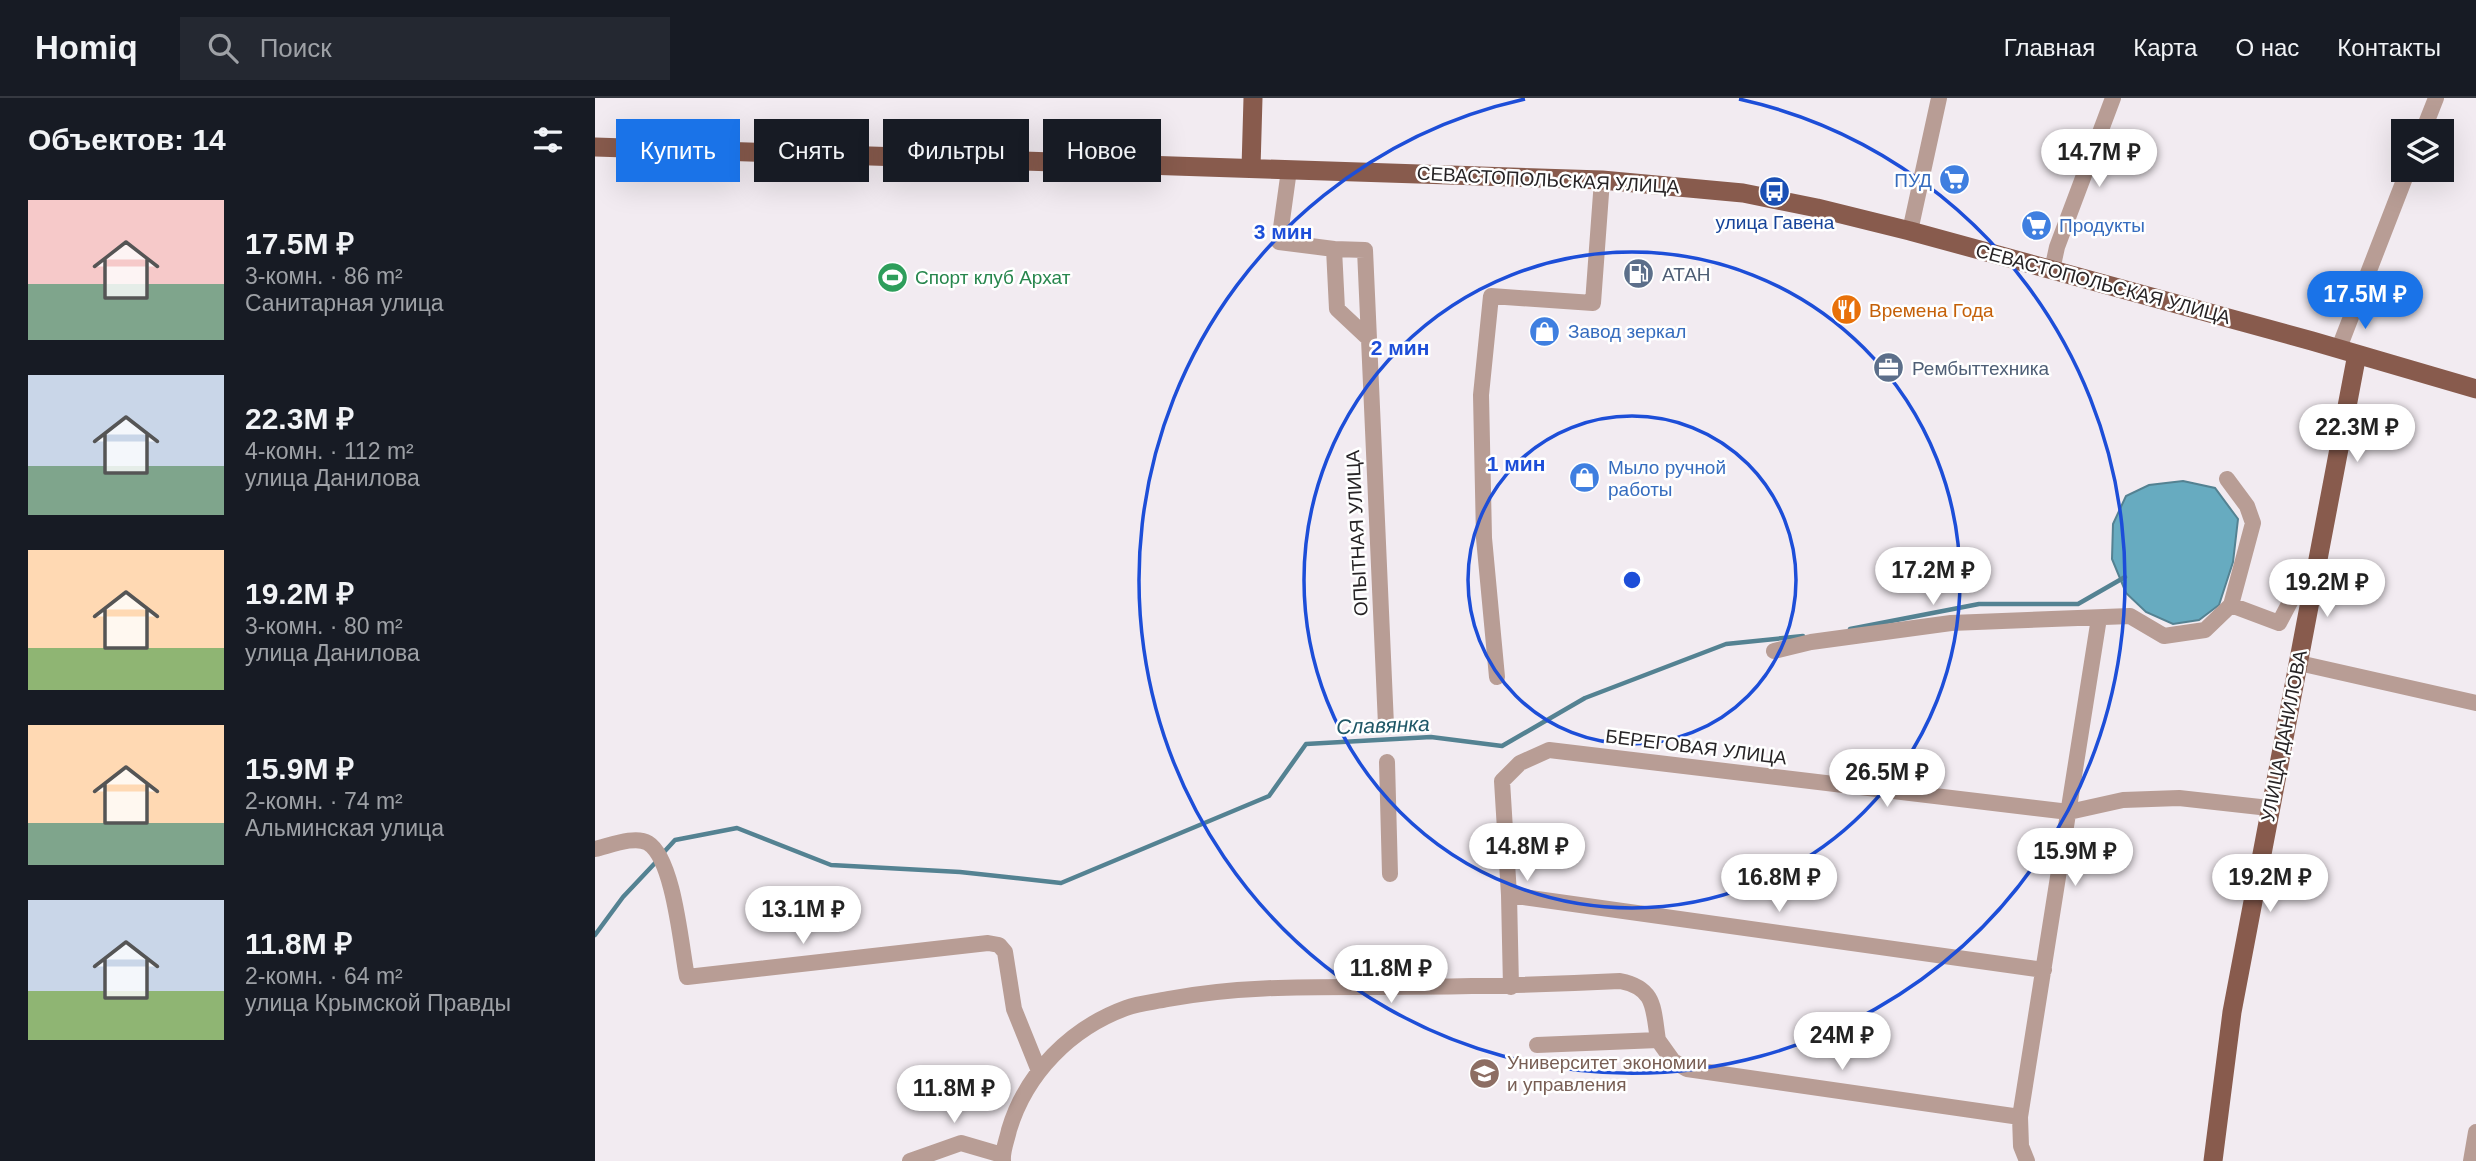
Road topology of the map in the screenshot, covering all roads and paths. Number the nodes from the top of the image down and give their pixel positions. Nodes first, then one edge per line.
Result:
1 (1253, 98) edge
2 (1939, 98) edge
3 (2113, 98) edge
4 (2436, 98) edge
5 (2428, 119) edge
6 (595, 147) edge
7 (1251, 168) junction
8 (1290, 170) junction
9 (1602, 180) junction
10 (2404, 182) edge
11 (1910, 231) junction
12 (1334, 249) junction
13 (2052, 270) junction
14 (1369, 339) junction
15 (2348, 351) junction
16 (2476, 389) edge
17 (2227, 479) dead end
18 (2317, 568) junction
19 (2231, 605) junction
20 (2099, 618) junction
21 (1774, 651) dead end
22 (2299, 663) junction
23 (1497, 677) dead end
24 (2476, 703) edge
25 (1386, 726) dead end
26 (1387, 761) dead end
27 (2269, 808) junction
28 (2069, 812) junction
29 (595, 849) edge
30 (1390, 874) dead end
31 (1509, 895) junction
32 (2043, 970) junction
33 (1511, 987) junction
34 (1658, 1040) junction
35 (1537, 1045) dead end
36 (1039, 1071) junction
37 (2020, 1117) junction
38 (2476, 1132) edge
39 (1002, 1158) edge
40 (910, 1161) edge
41 (2027, 1161) edge
42 (2213, 1161) edge
43 (2471, 1161) edge

1 - 7 main road
2 - 11 street
3 - 13 street
4 - 5 street
6 - 7 main road, СЕВАСТОПОЛЬСКАЯ УЛИЦА
7 - 8 main road, СЕВАСТОПОЛЬСКАЯ УЛИЦА
8 - 9 main road, СЕВАСТОПОЛЬСКАЯ УЛИЦА
8 - 12 street, ОПЫТНАЯ УЛИЦА
9 - 11 main road, СЕВАСТОПОЛЬСКАЯ УЛИЦА
9 - 23 street
10 - 15 street
11 - 13 main road, СЕВАСТОПОЛЬСКАЯ УЛИЦА
12 - 14 street
12 - 14 street, ОПЫТНАЯ УЛИЦА
13 - 15 main road, СЕВАСТОПОЛЬСКАЯ УЛИЦА
14 - 25 street, ОПЫТНАЯ УЛИЦА
15 - 16 main road, СЕВАСТОПОЛЬСКАЯ УЛИЦА
15 - 18 main road, УЛИЦА ДАНИЛОВА
17 - 19 street
18 - 19 street
18 - 22 main road, УЛИЦА ДАНИЛОВА
19 - 20 street
20 - 21 street
20 - 28 street
22 - 24 street
22 - 27 main road, УЛИЦА ДАНИЛОВА
26 - 30 street
27 - 28 street, БЕРЕГОВАЯ УЛИЦА
27 - 42 main road, УЛИЦА ДАНИЛОВА
28 - 31 street, БЕРЕГОВАЯ УЛИЦА
28 - 32 street
29 - 36 street
31 - 32 street
31 - 33 street
32 - 37 street
33 - 34 street
33 - 36 street
34 - 35 street
34 - 37 street
36 - 39 street
37 - 41 street
38 - 43 street
39 - 40 street

